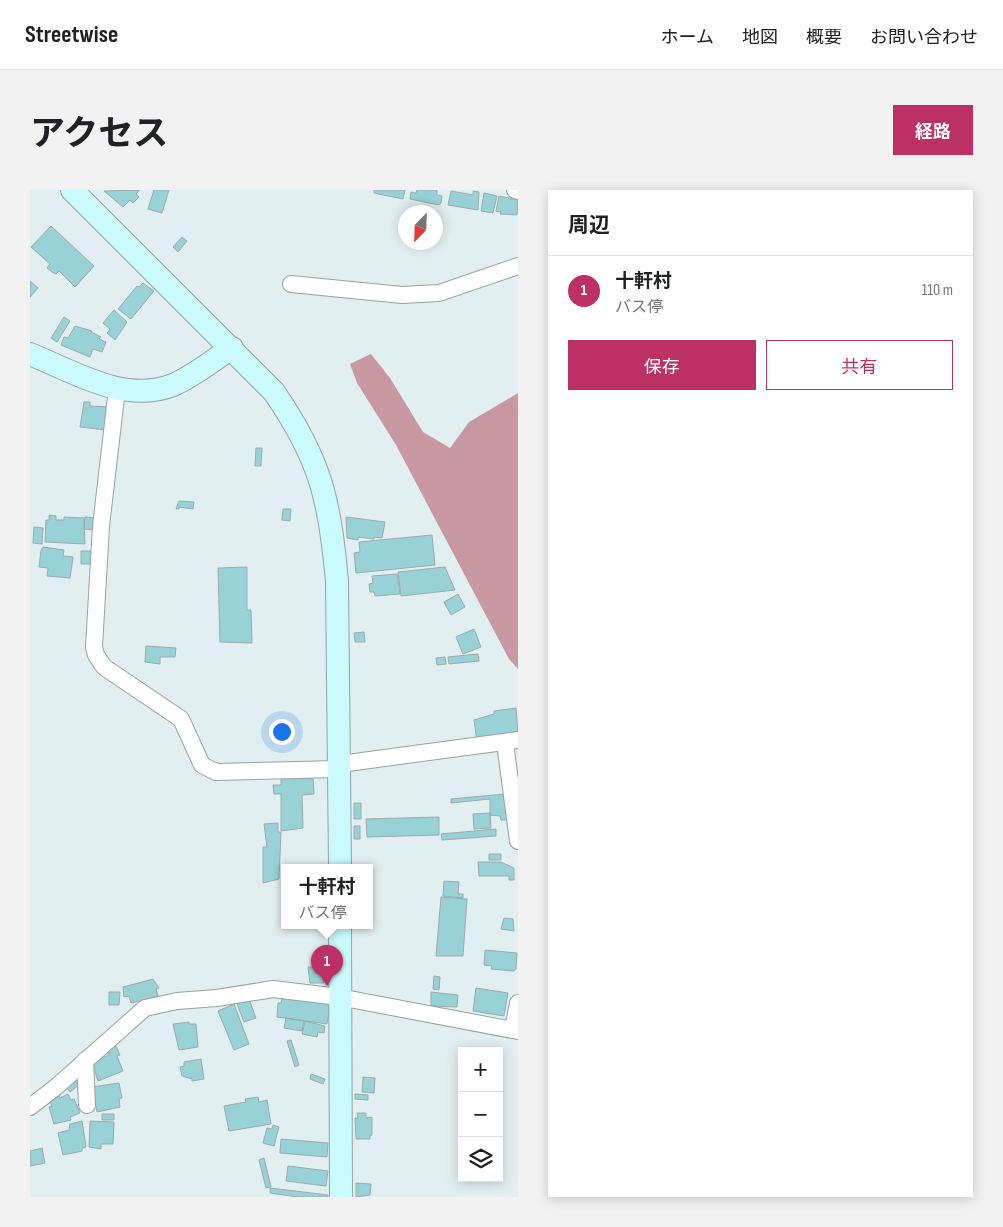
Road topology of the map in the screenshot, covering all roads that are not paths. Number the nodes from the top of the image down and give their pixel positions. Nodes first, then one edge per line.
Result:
1 (72, 190) edge
2 (518, 266) edge
3 (291, 284) dead end
4 (232, 348) junction
5 (30, 354) edge
6 (118, 389) junction
7 (511, 741) edge
8 (340, 764) junction
9 (518, 841) edge
10 (340, 864) edge
11 (340, 929) edge
12 (339, 997) junction
13 (518, 1003) edge
14 (515, 1030) edge
15 (85, 1060) junction
16 (87, 1105) dead end
17 (30, 1107) edge
18 (341, 1197) edge

1 - 4 street
2 - 3 street
4 - 6 street
4 - 8 street
5 - 6 street
6 - 8 street
7 - 8 street
7 - 9 street
8 - 10 street
11 - 12 street
12 - 14 street
12 - 15 street
12 - 18 street
13 - 14 street
15 - 16 street
15 - 17 street

